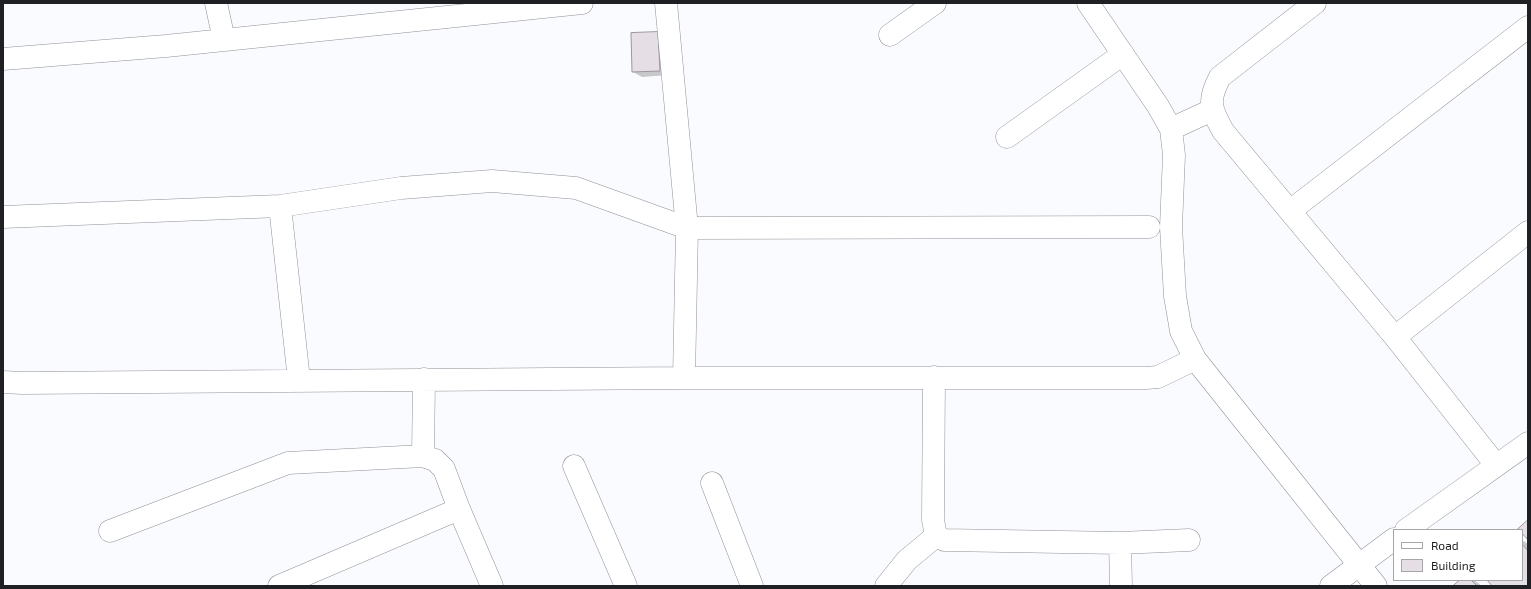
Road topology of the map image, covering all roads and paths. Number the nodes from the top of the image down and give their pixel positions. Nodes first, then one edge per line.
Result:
1 (216, 3) edge
2 (582, 3) edge
3 (666, 3) edge
4 (935, 3) edge
5 (1088, 3) edge
6 (1315, 3) edge
7 (439, 10) edge
8 (1528, 27) edge
9 (890, 35) dead end
10 (224, 40) junction
11 (1123, 54) junction
12 (3, 59) edge
13 (1212, 110) junction
14 (1171, 129) junction
15 (1007, 137) dead end
16 (280, 206) junction
17 (1290, 211) junction
18 (3, 217) edge
19 (1149, 227) dead end
20 (687, 228) junction
21 (1528, 232) edge
22 (1395, 337) junction
23 (1195, 359) junction
24 (934, 377) junction
25 (684, 378) junction
26 (424, 379) junction
27 (299, 380) junction
28 (3, 382) edge
29 (1528, 443) edge
30 (423, 456) junction
31 (1496, 465) junction
32 (574, 466) dead end
33 (712, 483) dead end
34 (460, 510) junction
35 (1407, 529) edge
36 (110, 531) dead end
37 (936, 536) junction
38 (1190, 540) dead end
39 (1393, 540) edge
40 (1120, 543) junction
41 (1360, 564) junction
42 (279, 586) edge
43 (492, 586) edge
44 (626, 586) edge
45 (752, 586) edge
46 (886, 586) edge
47 (1121, 586) edge
48 (1331, 586) edge
49 (1376, 586) edge

1 - 10 street
2 - 7 street
3 - 20 street
4 - 9 street
5 - 11 street
6 - 13 street
7 - 10 street
8 - 17 street
10 - 12 street
11 - 14 street
11 - 15 street
13 - 14 street
13 - 17 street
14 - 23 street
16 - 18 street
16 - 20 street
16 - 27 street
17 - 22 street
19 - 20 street
20 - 25 street
21 - 22 street
22 - 31 street
23 - 24 street
23 - 41 street
24 - 25 street
24 - 37 street
25 - 26 street
26 - 27 street
26 - 30 street
27 - 28 street
29 - 31 street
30 - 34 street
30 - 36 street
31 - 35 street
32 - 44 street
33 - 45 street
34 - 42 street
34 - 43 street
37 - 40 street
37 - 46 street
38 - 40 street
39 - 41 street
40 - 47 street
41 - 48 street
41 - 49 street

